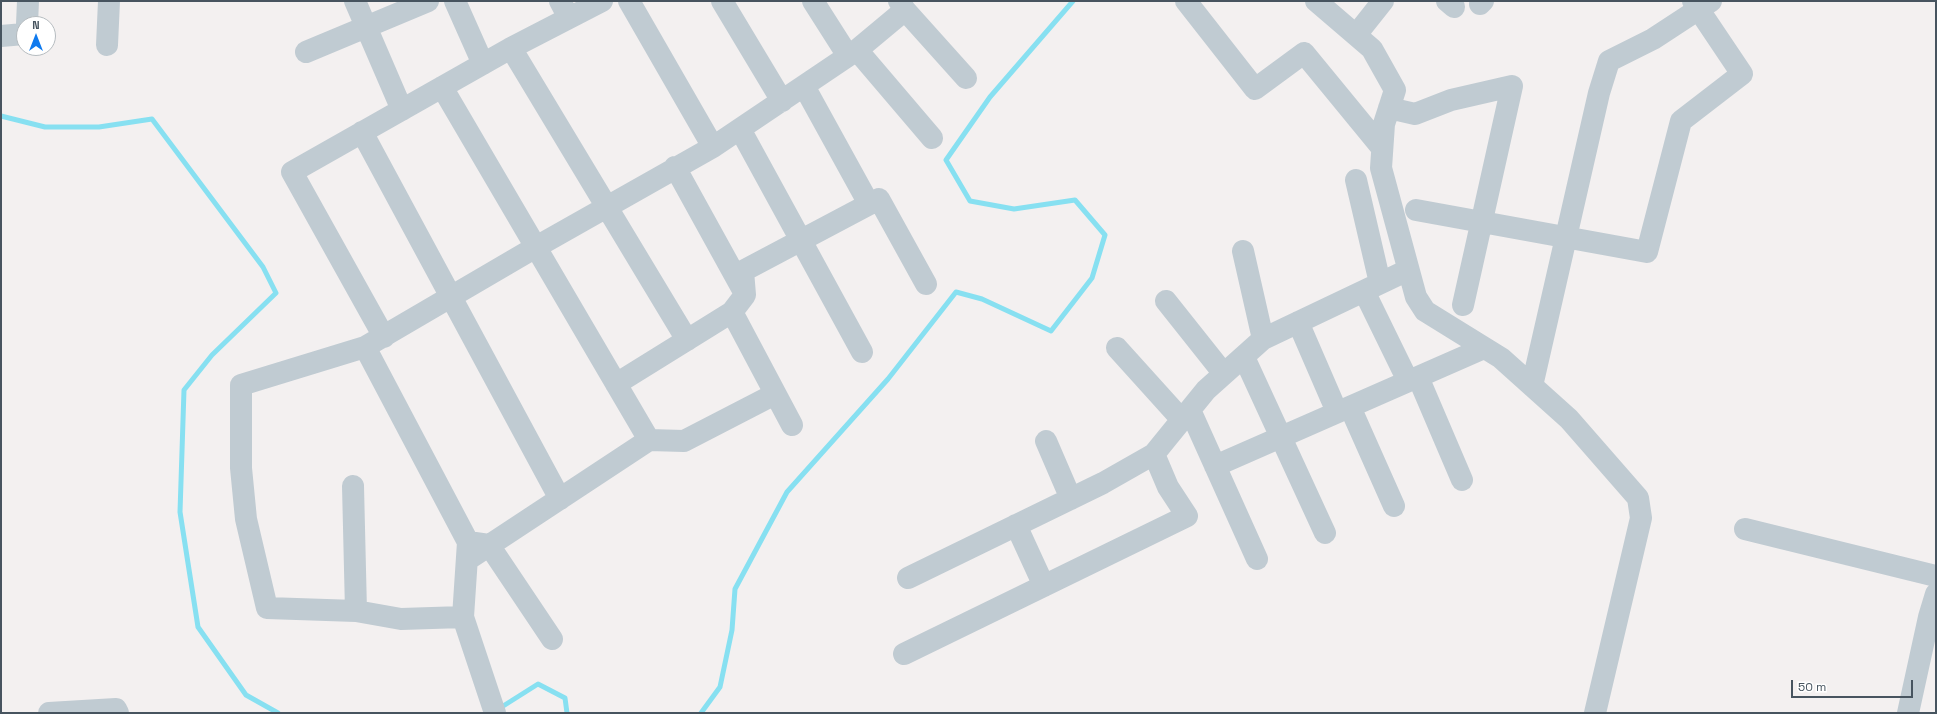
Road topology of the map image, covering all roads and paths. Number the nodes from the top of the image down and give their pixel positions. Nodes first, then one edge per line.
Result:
1 (28, 1) edge
2 (109, 1) edge
3 (355, 1) edge
4 (428, 1) edge
5 (455, 1) edge
6 (602, 1) edge
7 (629, 1) edge
8 (722, 1) edge
9 (813, 1) edge
10 (1186, 1) edge
11 (1316, 1) edge
12 (1383, 1) edge
13 (1701, 4) edge
14 (902, 5) edge
15 (564, 10) edge
16 (27, 16) edge
17 (366, 27) junction
18 (16, 35) edge
19 (1356, 35) junction
20 (1, 36) edge
21 (107, 45) dead end
22 (511, 48) junction
23 (306, 52) dead end
24 (852, 53) junction
25 (482, 64) junction
26 (966, 78) dead end
27 (804, 86) junction
28 (442, 87) junction
29 (782, 101) junction
30 (1389, 108) junction
31 (402, 110) junction
32 (740, 128) junction
33 (362, 132) junction
34 (932, 138) dead end
35 (713, 147) junction
36 (1382, 148) junction
37 (675, 167) junction
38 (1356, 180) dead end
39 (869, 204) junction
40 (607, 206) junction
41 (1416, 210) dead end
42 (1482, 222) junction
43 (1566, 237) junction
44 (801, 241) junction
45 (536, 247) junction
46 (1243, 251) dead end
47 (1408, 270) junction
48 (926, 284) dead end
49 (1372, 287) junction
50 (745, 295) junction
51 (450, 297) junction
52 (1166, 301) dead end
53 (1463, 306) dead end
54 (732, 312) junction
55 (1298, 322) junction
56 (1263, 339) junction
57 (687, 340) junction
58 (374, 342) junction
59 (1117, 348) dead end
60 (1484, 348) junction
61 (862, 352) dead end
62 (1244, 356) junction
63 (1224, 374) junction
64 (1413, 379) junction
65 (616, 384) junction
66 (1532, 386) junction
67 (775, 394) junction
68 (1343, 409) junction
69 (1186, 415) junction
70 (792, 425) dead end
71 (1281, 437) junction
72 (649, 440) junction
73 (1046, 440) dead end
74 (1154, 454) junction
75 (1215, 466) junction
76 (1462, 480) dead end
77 (353, 486) dead end
78 (560, 499) junction
79 (1071, 499) junction
80 (1394, 506) dead end
81 (1016, 525) junction
82 (1745, 529) dead end
83 (1325, 533) dead end
84 (489, 545) junction
85 (467, 551) junction
86 (1257, 559) dead end
87 (1936, 576) edge
88 (908, 578) dead end
89 (1044, 586) junction
90 (1936, 594) edge
91 (356, 611) junction
92 (463, 617) junction
93 (552, 639) dead end
94 (904, 654) dead end
95 (49, 713) edge
96 (118, 713) edge
97 (495, 713) edge
98 (1596, 713) edge
99 (1908, 713) edge

1 - 16 street
2 - 21 street
3 - 17 street
4 - 17 street
5 - 25 street
6 - 15 street
7 - 35 street
8 - 29 street
9 - 24 street
10 - 36 street
11 - 19 street
12 - 19 street
13 - 43 street
13 - 43 street
14 - 24 street
14 - 26 street
15 - 22 street
17 - 23 street
17 - 31 street
18 - 20 street
19 - 30 street
22 - 25 street
22 - 40 street
24 - 27 street
24 - 34 street
25 - 28 street
27 - 29 street
27 - 39 street
28 - 31 street
28 - 45 street
29 - 32 street
30 - 36 street
30 - 42 street
31 - 33 street
32 - 35 street
32 - 44 street
33 - 51 street
33 - 58 street
35 - 37 street
36 - 47 street
37 - 40 street
37 - 50 street
38 - 49 street
39 - 44 street
39 - 48 street
40 - 45 street
40 - 57 street
41 - 42 street
42 - 43 street
42 - 53 street
43 - 66 street
44 - 50 street
44 - 61 street
45 - 51 street
45 - 65 street
46 - 56 street
47 - 49 street
47 - 60 street
49 - 55 street
49 - 64 street
50 - 54 street
51 - 58 street
51 - 78 street
52 - 63 street
54 - 57 street
54 - 67 street
55 - 56 street
55 - 68 street
56 - 62 street
57 - 65 street
58 - 85 street
58 - 91 street
59 - 69 street
60 - 64 street
60 - 66 street
62 - 63 street
62 - 71 street
63 - 69 street
64 - 68 street
64 - 76 street
65 - 72 street
66 - 98 street
67 - 70 street
67 - 72 street
68 - 71 street
68 - 80 street
69 - 74 street
69 - 75 street
71 - 75 street
71 - 83 street
72 - 78 street
73 - 79 street
74 - 79 street
74 - 89 street
75 - 86 street
77 - 91 street
78 - 84 street
79 - 81 street
81 - 88 street
81 - 89 street
82 - 87 street
84 - 85 street
84 - 93 street
85 - 92 street
89 - 94 street
90 - 99 street
91 - 92 street
92 - 97 street
95 - 96 street

